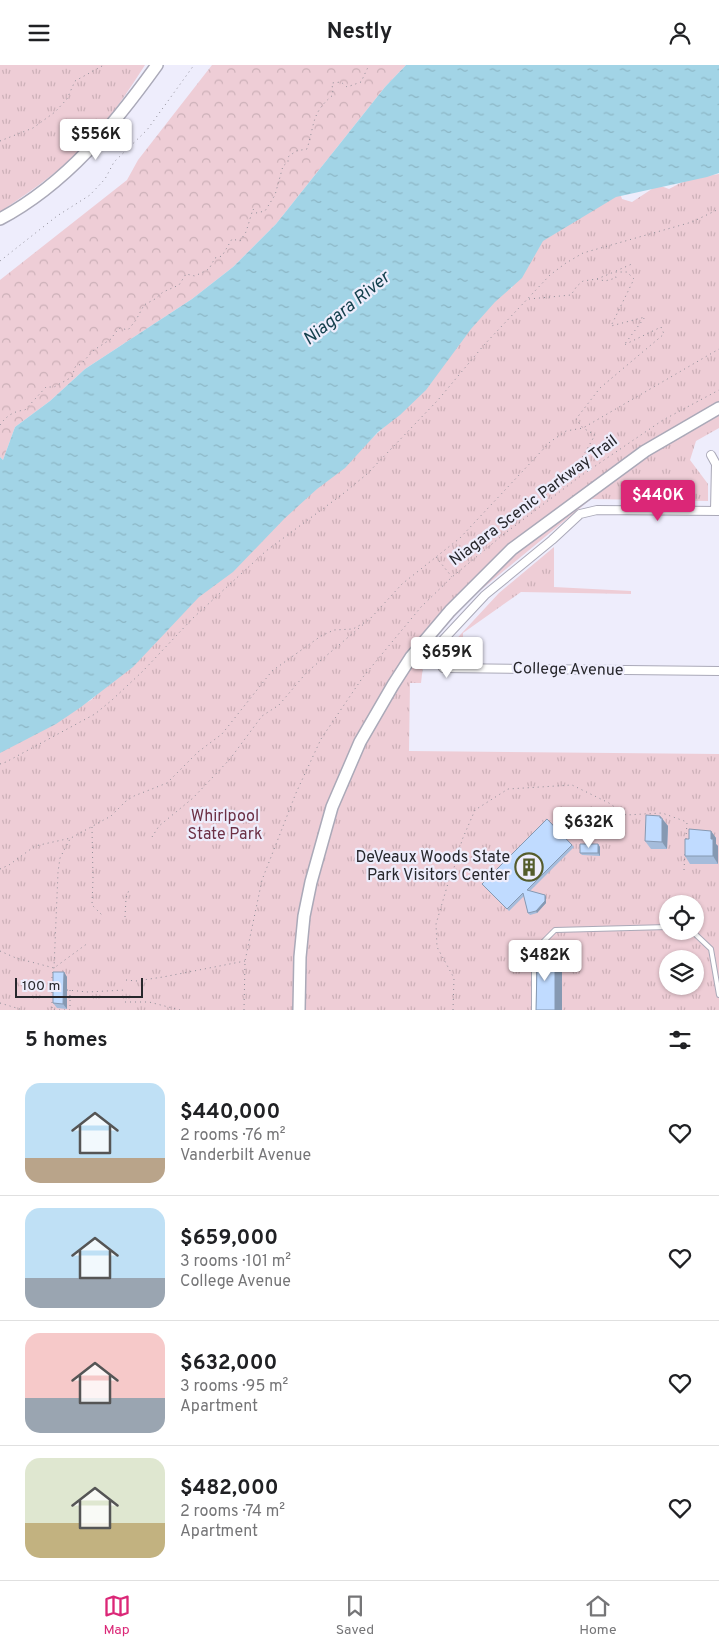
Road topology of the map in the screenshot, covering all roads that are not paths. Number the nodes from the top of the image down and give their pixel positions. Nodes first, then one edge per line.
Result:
1 (157, 65) edge
2 (0, 219) edge
3 (719, 408) edge
4 (711, 455) dead end
5 (717, 511) edge
6 (719, 671) edge
7 (659, 927) edge
8 (702, 940) edge
9 (719, 995) edge
10 (299, 1010) edge
11 (534, 1010) edge

1 - 2 main road
3 - 10 main road
4 - 5 street
5 - 6 street, College Avenue
7 - 11 lane
8 - 9 lane

